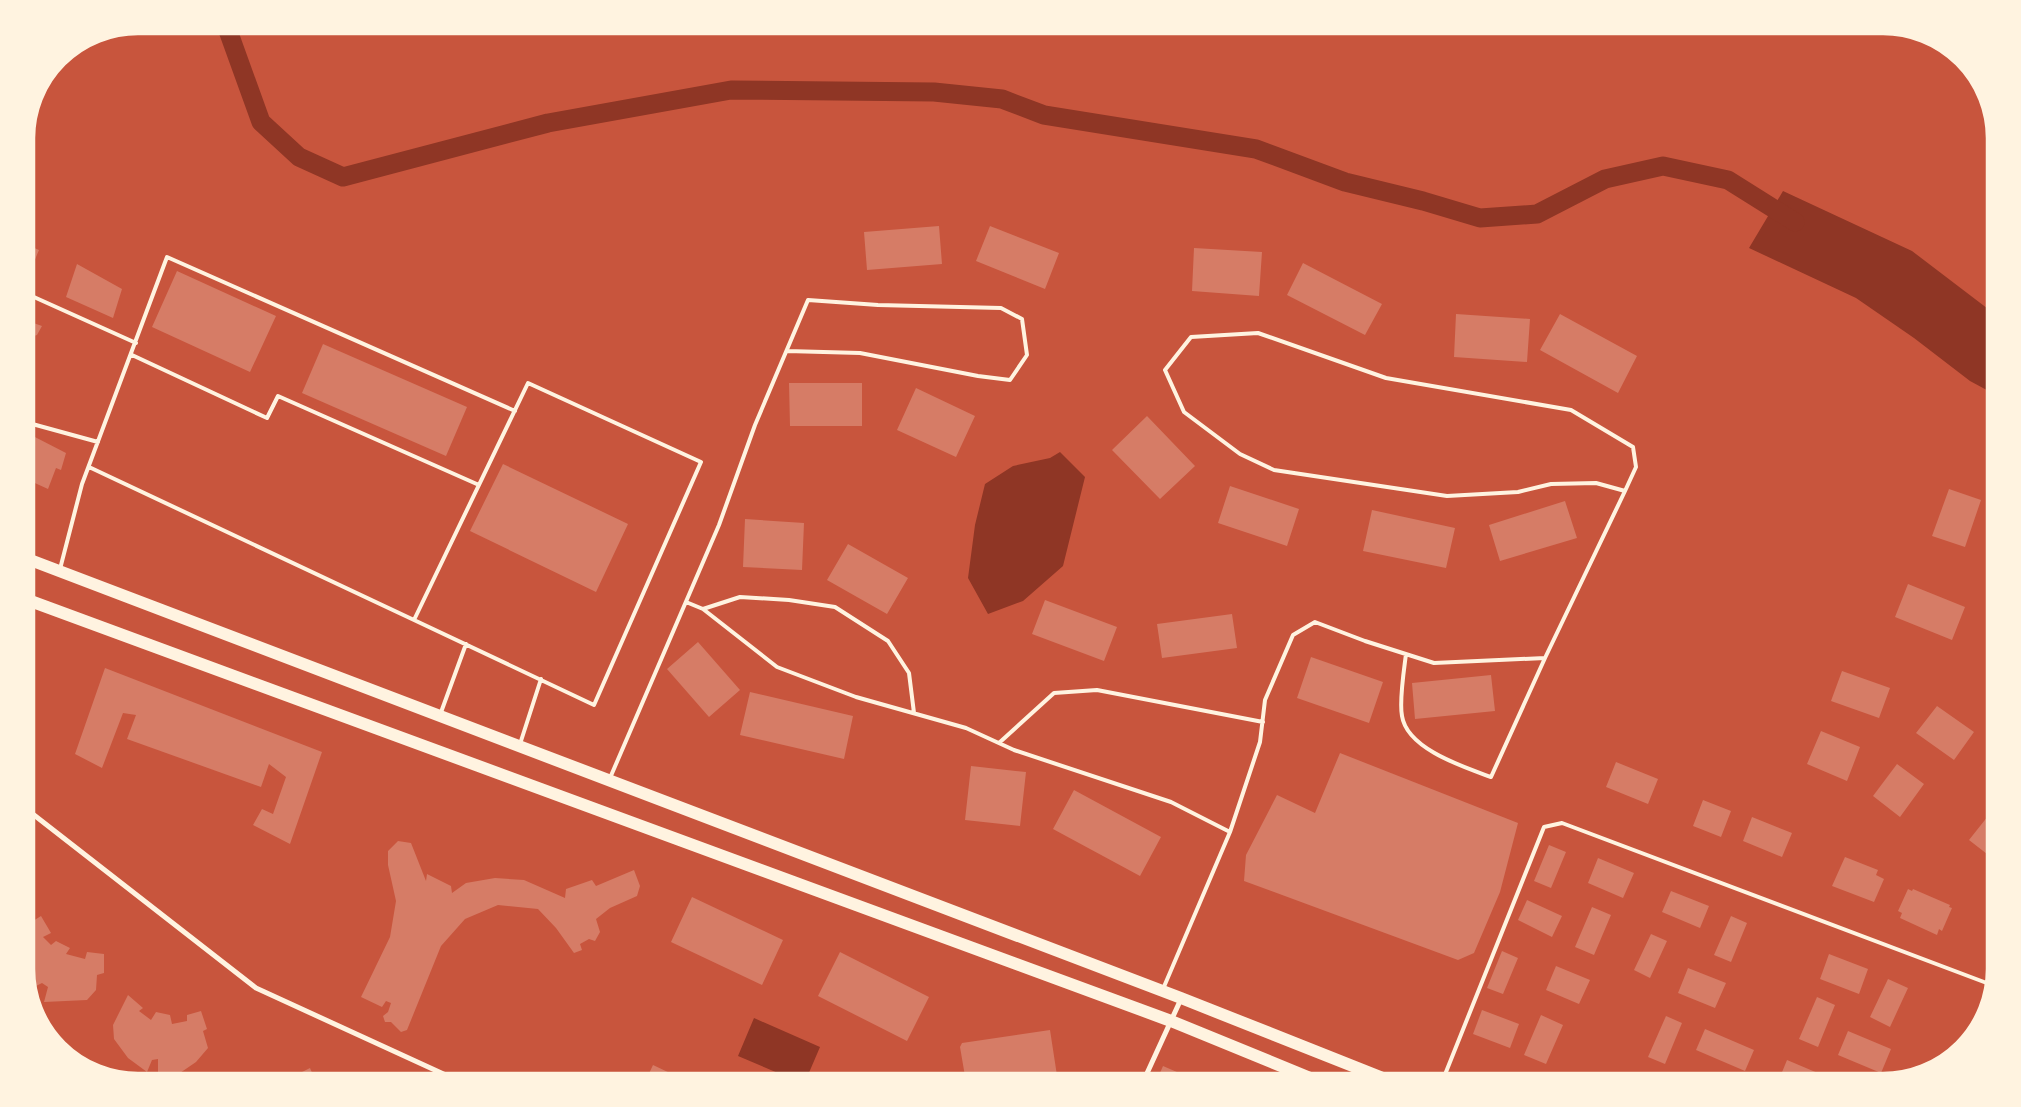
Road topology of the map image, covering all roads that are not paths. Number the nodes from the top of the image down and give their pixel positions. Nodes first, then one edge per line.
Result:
1 (34, 297) edge
2 (136, 343) junction
3 (787, 351) junction
4 (132, 355) junction
5 (515, 411) junction
6 (34, 424) edge
7 (98, 442) junction
8 (89, 467) junction
9 (479, 485) junction
10 (1625, 491) junction
11 (34, 561) edge
12 (60, 571) junction
13 (34, 602) edge
14 (686, 602) junction
15 (703, 609) junction
16 (414, 620) junction
17 (466, 644) junction
18 (1406, 654) junction
19 (1545, 658) junction
20 (541, 679) junction
21 (914, 713) junction
22 (440, 716) junction
23 (1263, 722) junction
24 (999, 743) junction
25 (520, 746) junction
26 (609, 780) junction
27 (34, 815) edge
28 (1230, 832) junction
29 (1986, 983) edge
30 (1162, 991) junction
31 (1181, 998) junction
32 (1171, 1021) junction
33 (441, 1073) edge
34 (1147, 1073) edge
35 (1298, 1073) edge
36 (1371, 1073) edge
37 (1446, 1073) edge

1 - 2 lane
2 - 4 lane
2 - 5 lane
3 - 3 lane
3 - 14 lane
4 - 7 lane
4 - 9 lane
5 - 9 lane
5 - 20 lane
6 - 7 lane
7 - 8 lane
8 - 12 lane
8 - 16 lane
9 - 16 lane
10 - 10 lane
10 - 19 lane
11 - 12 main road
12 - 22 main road
13 - 32 main road
14 - 15 lane
14 - 26 lane
15 - 21 lane
15 - 21 lane
16 - 17 lane
17 - 20 lane
17 - 22 lane
18 - 19 lane
18 - 19 lane
18 - 23 lane
20 - 25 lane
21 - 24 lane
22 - 25 main road
23 - 24 lane
23 - 28 lane
24 - 28 lane
25 - 26 main road
26 - 30 main road
27 - 33 street
28 - 30 lane
29 - 37 lane
30 - 31 main road
31 - 32 street
31 - 36 main road
32 - 34 street
32 - 35 main road

